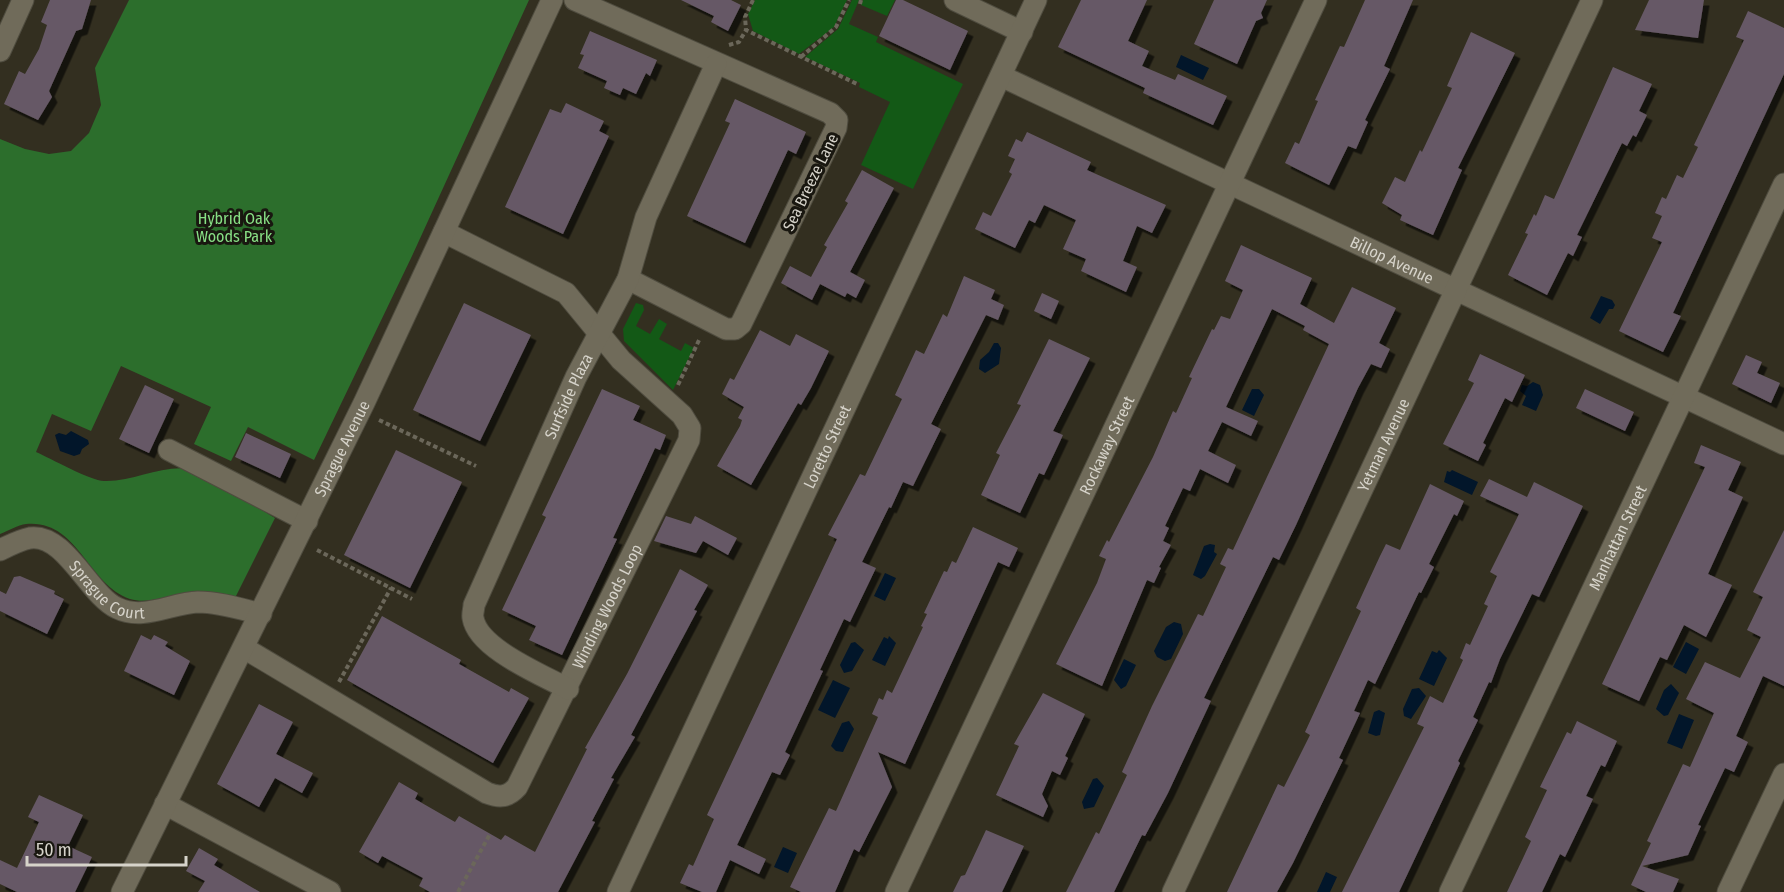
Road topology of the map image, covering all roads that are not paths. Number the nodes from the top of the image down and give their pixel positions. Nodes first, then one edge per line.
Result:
1 (23, 0) edge
2 (552, 0) edge
3 (575, 0) edge
4 (956, 0) edge
5 (1036, 0) edge
6 (1316, 0) edge
7 (1592, 0) edge
8 (1022, 32) junction
9 (0, 51) edge
10 (716, 64) junction
11 (1001, 76) junction
12 (1230, 184) junction
13 (1784, 184) edge
14 (444, 232) junction
15 (628, 279) junction
16 (1457, 291) junction
17 (599, 335) junction
18 (1684, 397) junction
19 (1784, 444) edge
20 (169, 450) dead end
21 (307, 521) junction
22 (0, 550) edge
23 (261, 614) junction
24 (244, 648) junction
25 (568, 689) junction
26 (1784, 774) edge
27 (165, 804) junction
28 (122, 892) edge
29 (330, 892) edge
30 (618, 892) edge
31 (896, 892) edge
32 (1173, 892) edge
33 (1450, 892) edge
34 (1728, 892) edge

1 - 9 street
2 - 14 street, Sprague Avenue
3 - 10 street, Sea Breeze Lane
4 - 8 street
5 - 8 street, Loretto Street
6 - 12 street, Rockaway Street
7 - 16 street, Yetman Avenue
8 - 11 street, Loretto Street
10 - 15 street, Surfside Plaza
10 - 15 street, Sea Breeze Lane
11 - 12 street, Billop Avenue
11 - 30 street, Loretto Street
12 - 16 street, Billop Avenue
12 - 31 street, Rockaway Street
13 - 18 street, Manhattan Street
14 - 17 street, Winding Woods Loop
14 - 21 street, Sprague Avenue
15 - 17 street, Surfside Plaza
16 - 18 street, Billop Avenue
16 - 32 street, Yetman Avenue
17 - 25 street, Winding Woods Loop
17 - 25 street, Surfside Plaza
18 - 19 street, Billop Avenue
18 - 33 street, Manhattan Street
20 - 21 street
21 - 23 street, Sprague Avenue
22 - 23 street, Sprague Court
23 - 24 street, Sprague Avenue
24 - 25 street, Winding Woods Loop
24 - 27 street, Sprague Avenue
26 - 34 street
27 - 28 street, Sprague Avenue
27 - 29 street

